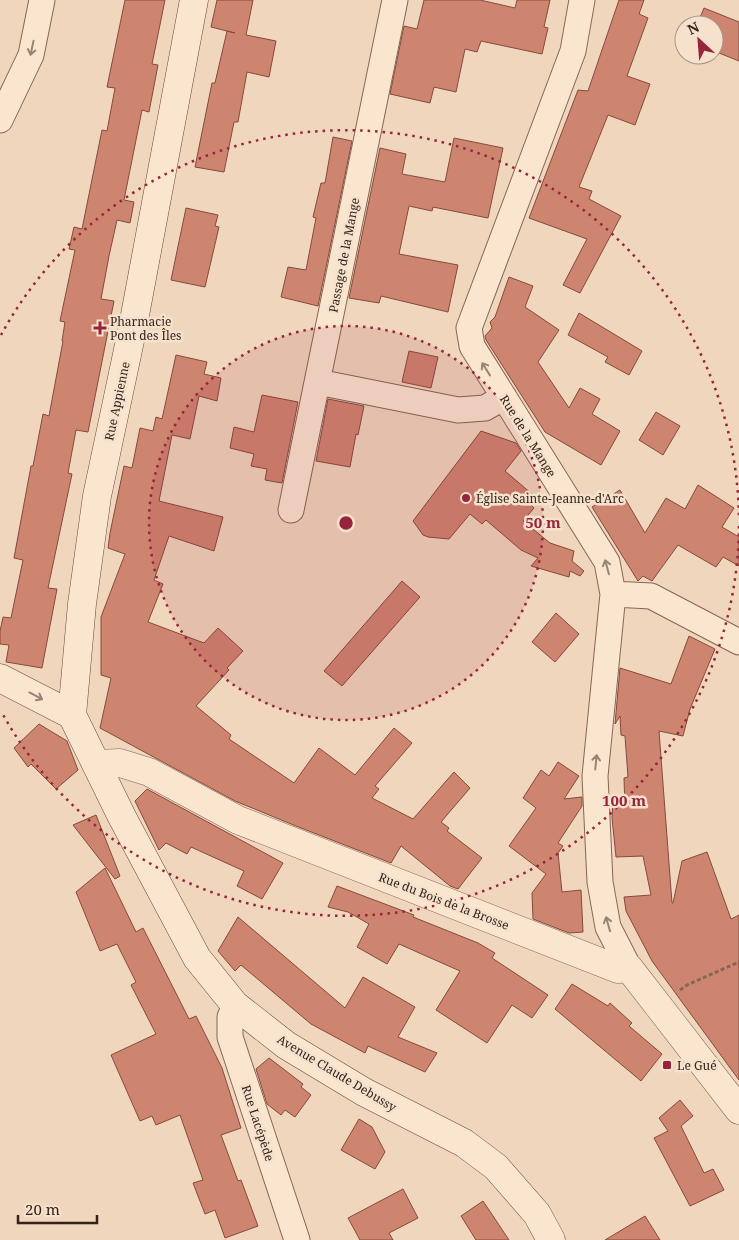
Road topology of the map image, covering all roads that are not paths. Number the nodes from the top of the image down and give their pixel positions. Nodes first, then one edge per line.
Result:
1 (42, 0) edge
2 (194, 0) edge
3 (395, 0) edge
4 (582, 0) edge
5 (0, 120) edge
6 (318, 382) junction
7 (504, 398) junction
8 (291, 510) dead end
9 (613, 594) junction
10 (739, 642) edge
11 (0, 678) edge
12 (72, 715) junction
13 (96, 764) junction
14 (629, 968) junction
15 (235, 1006) junction
16 (739, 1110) edge
17 (296, 1240) edge
18 (551, 1240) edge

1 -> 5 street
2 - 12 main road, Rue Appienne
3 - 6 street, Passage de la Mange
7 -> 4 street, Rue de la Mange
6 - 7 street
6 - 8 street, Passage de la Mange
9 -> 7 street, Rue de la Mange
9 - 10 street
14 -> 9 street, Rue de la Mange
11 -> 12 main road
12 - 13 main road, Avenue Claude Debussy
13 - 14 main road, Rue du Bois de la Brosse
13 - 15 main road, Avenue Claude Debussy
14 - 16 main road
15 - 17 street, Rue Lacépède
15 - 18 main road, Avenue Claude Debussy

